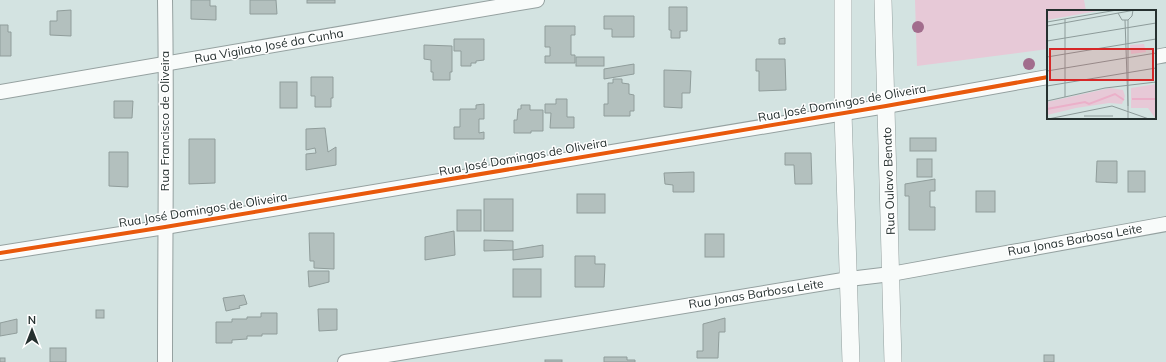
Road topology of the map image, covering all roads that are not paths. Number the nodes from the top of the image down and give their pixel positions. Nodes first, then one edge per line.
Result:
1 (165, 0) edge
2 (537, 0) edge
3 (843, 0) edge
4 (883, 0) edge
5 (1166, 56) edge
6 (1156, 58) edge
7 (166, 64) junction
8 (1047, 77) edge
9 (0, 92) edge
10 (886, 106) junction
11 (843, 113) junction
12 (1166, 224) edge
13 (165, 227) junction
14 (0, 253) edge
15 (891, 274) junction
16 (849, 279) junction
17 (166, 362) edge
18 (346, 362) edge
19 (851, 362) edge
20 (893, 362) edge

1 - 7 street, Rua Francisco de Oliveira
2 - 7 street, Rua Vigilato José da Cunha
3 - 11 street
4 - 10 street, Rua Oulavo Benato
5 - 6 street
7 - 9 street, Rua Vigilato José da Cunha
7 - 13 street, Rua Francisco de Oliveira
8 - 10 street, Rua José Domingos de Oliveira
10 - 11 street, Rua José Domingos de Oliveira
10 - 15 street, Rua Oulavo Benato
11 - 13 street, Rua José Domingos de Oliveira
11 - 16 street
12 - 15 street, Rua Jonas Barbosa Leite
13 - 14 street, Rua José Domingos de Oliveira
13 - 17 street, Rua Francisco de Oliveira
15 - 16 street, Rua Jonas Barbosa Leite
15 - 20 street, Rua Oulavo Benato
16 - 18 street, Rua Jonas Barbosa Leite
16 - 19 street

